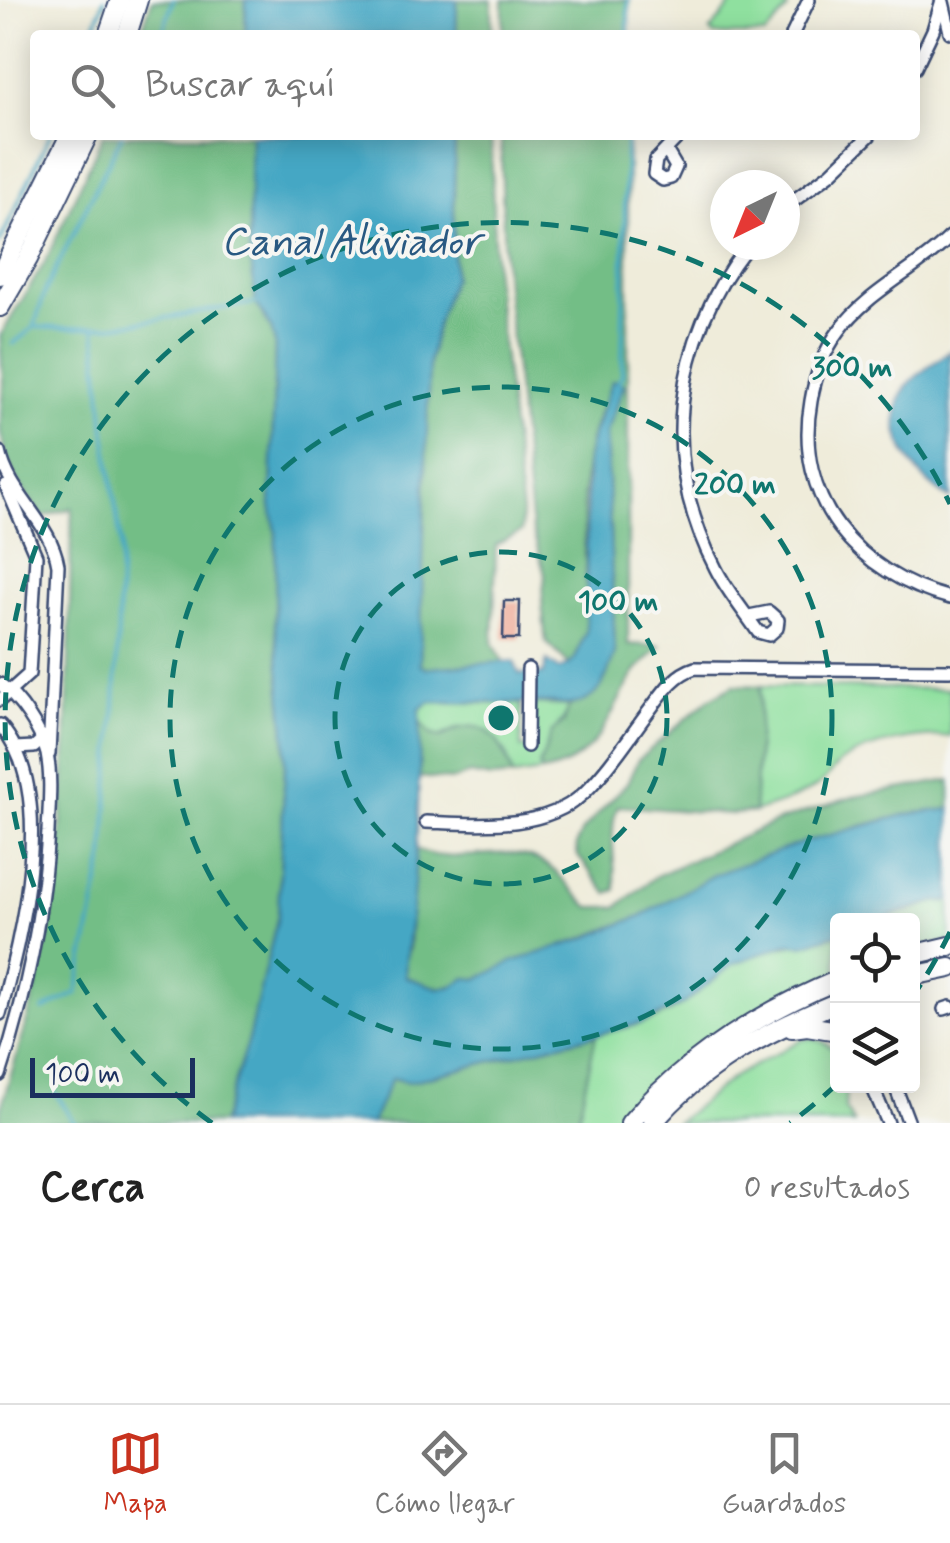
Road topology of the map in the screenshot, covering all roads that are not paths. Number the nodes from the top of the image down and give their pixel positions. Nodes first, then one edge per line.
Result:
1 (120, 0) edge
2 (138, 0) edge
3 (809, 0) edge
4 (942, 0) edge
5 (110, 30) edge
6 (128, 30) edge
7 (794, 30) edge
8 (950, 32) edge
9 (920, 57) edge
10 (67, 140) edge
11 (86, 140) edge
12 (675, 140) edge
13 (865, 140) edge
14 (666, 150) dead end
15 (800, 196) edge
16 (950, 237) edge
17 (738, 260) edge
18 (0, 274) edge
19 (0, 308) edge
20 (0, 452) edge
21 (0, 473) edge
22 (950, 598) edge
23 (749, 616) dead end
24 (528, 669) dead end
25 (950, 670) edge
26 (3, 692) edge
27 (0, 726) edge
28 (46, 736) junction
29 (527, 746) dead end
30 (15, 748) junction
31 (426, 822) dead end
32 (950, 946) edge
33 (920, 953) edge
34 (950, 968) edge
35 (920, 974) edge
36 (830, 987) edge
37 (836, 1003) edge
38 (0, 1014) edge
39 (777, 1030) junction
40 (830, 1030) edge
41 (0, 1075) edge
42 (875, 1093) edge
43 (898, 1093) edge
44 (630, 1123) edge
45 (653, 1123) edge
46 (888, 1123) edge
47 (909, 1123) edge

1 - 5 street
2 - 6 street
3 - 7 street
4 - 8 street
4 - 9 street
10 - 18 street
11 - 19 street
12 - 14 street
13 - 15 street
16 - 22 street
17 - 23 street
20 - 28 street
21 - 26 street
24 - 29 street
25 - 31 street
26 - 28 street
27 - 30 street
28 - 30 street
28 - 41 street
30 - 38 street
32 - 33 street
34 - 35 street
36 - 44 street
37 - 39 street
39 - 40 street
39 - 45 street
42 - 46 street
43 - 47 street

